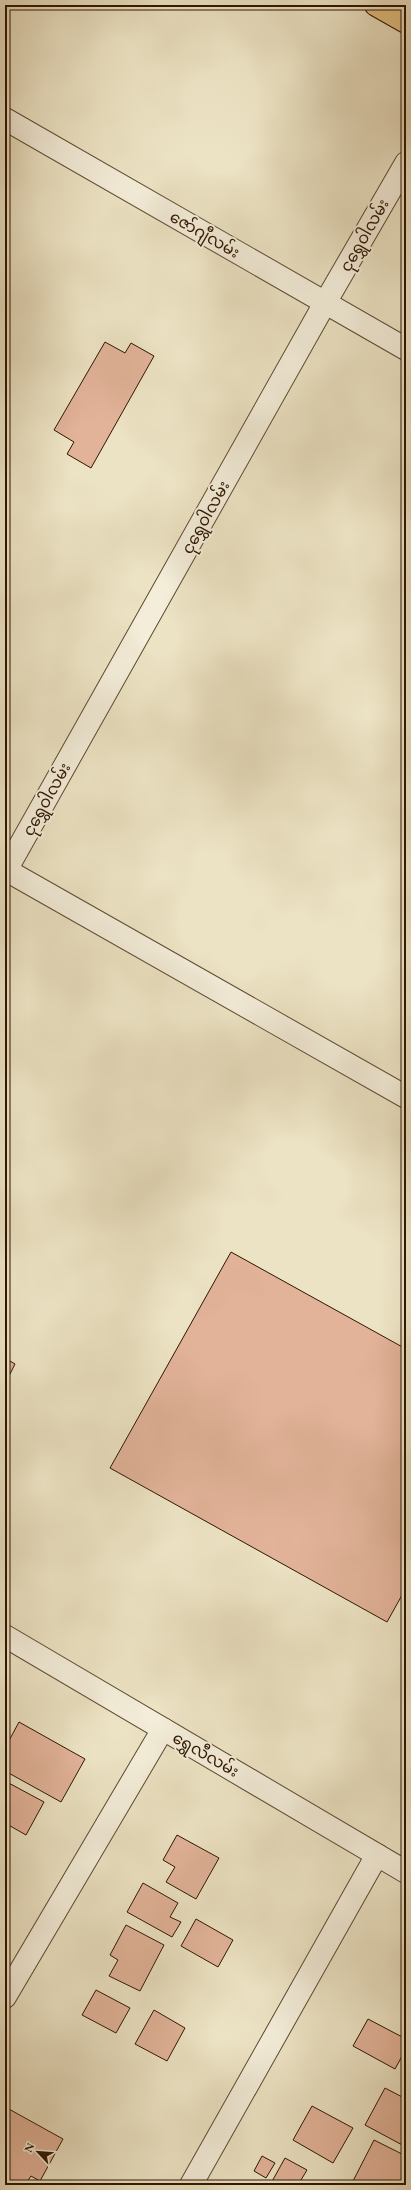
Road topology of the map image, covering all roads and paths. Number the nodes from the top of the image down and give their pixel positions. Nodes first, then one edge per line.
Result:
1 (376, 5) edge
2 (406, 22) edge
3 (5, 119) edge
4 (406, 163) edge
5 (325, 303) junction
6 (406, 349) edge
7 (6, 871) edge
8 (406, 1097) edge
9 (5, 1636) edge
10 (163, 1729) junction
11 (377, 1855) junction
12 (406, 1872) edge
13 (5, 1997) edge
14 (191, 2185) edge

1 - 2 main road
3 - 5 street, ဇော်ဂျီလမ်း
4 - 5 street, ငုရွှေဝါလမ်း
5 - 6 street, ဇော်ဂျီလမ်း
5 - 7 street, ငုရွှေဝါလမ်း
7 - 8 street
9 - 10 street, ရွှေလီလမ်း
10 - 11 street, ရွှေလီလမ်း
10 - 13 street
11 - 12 street, ရွှေလီလမ်း
11 - 14 street

